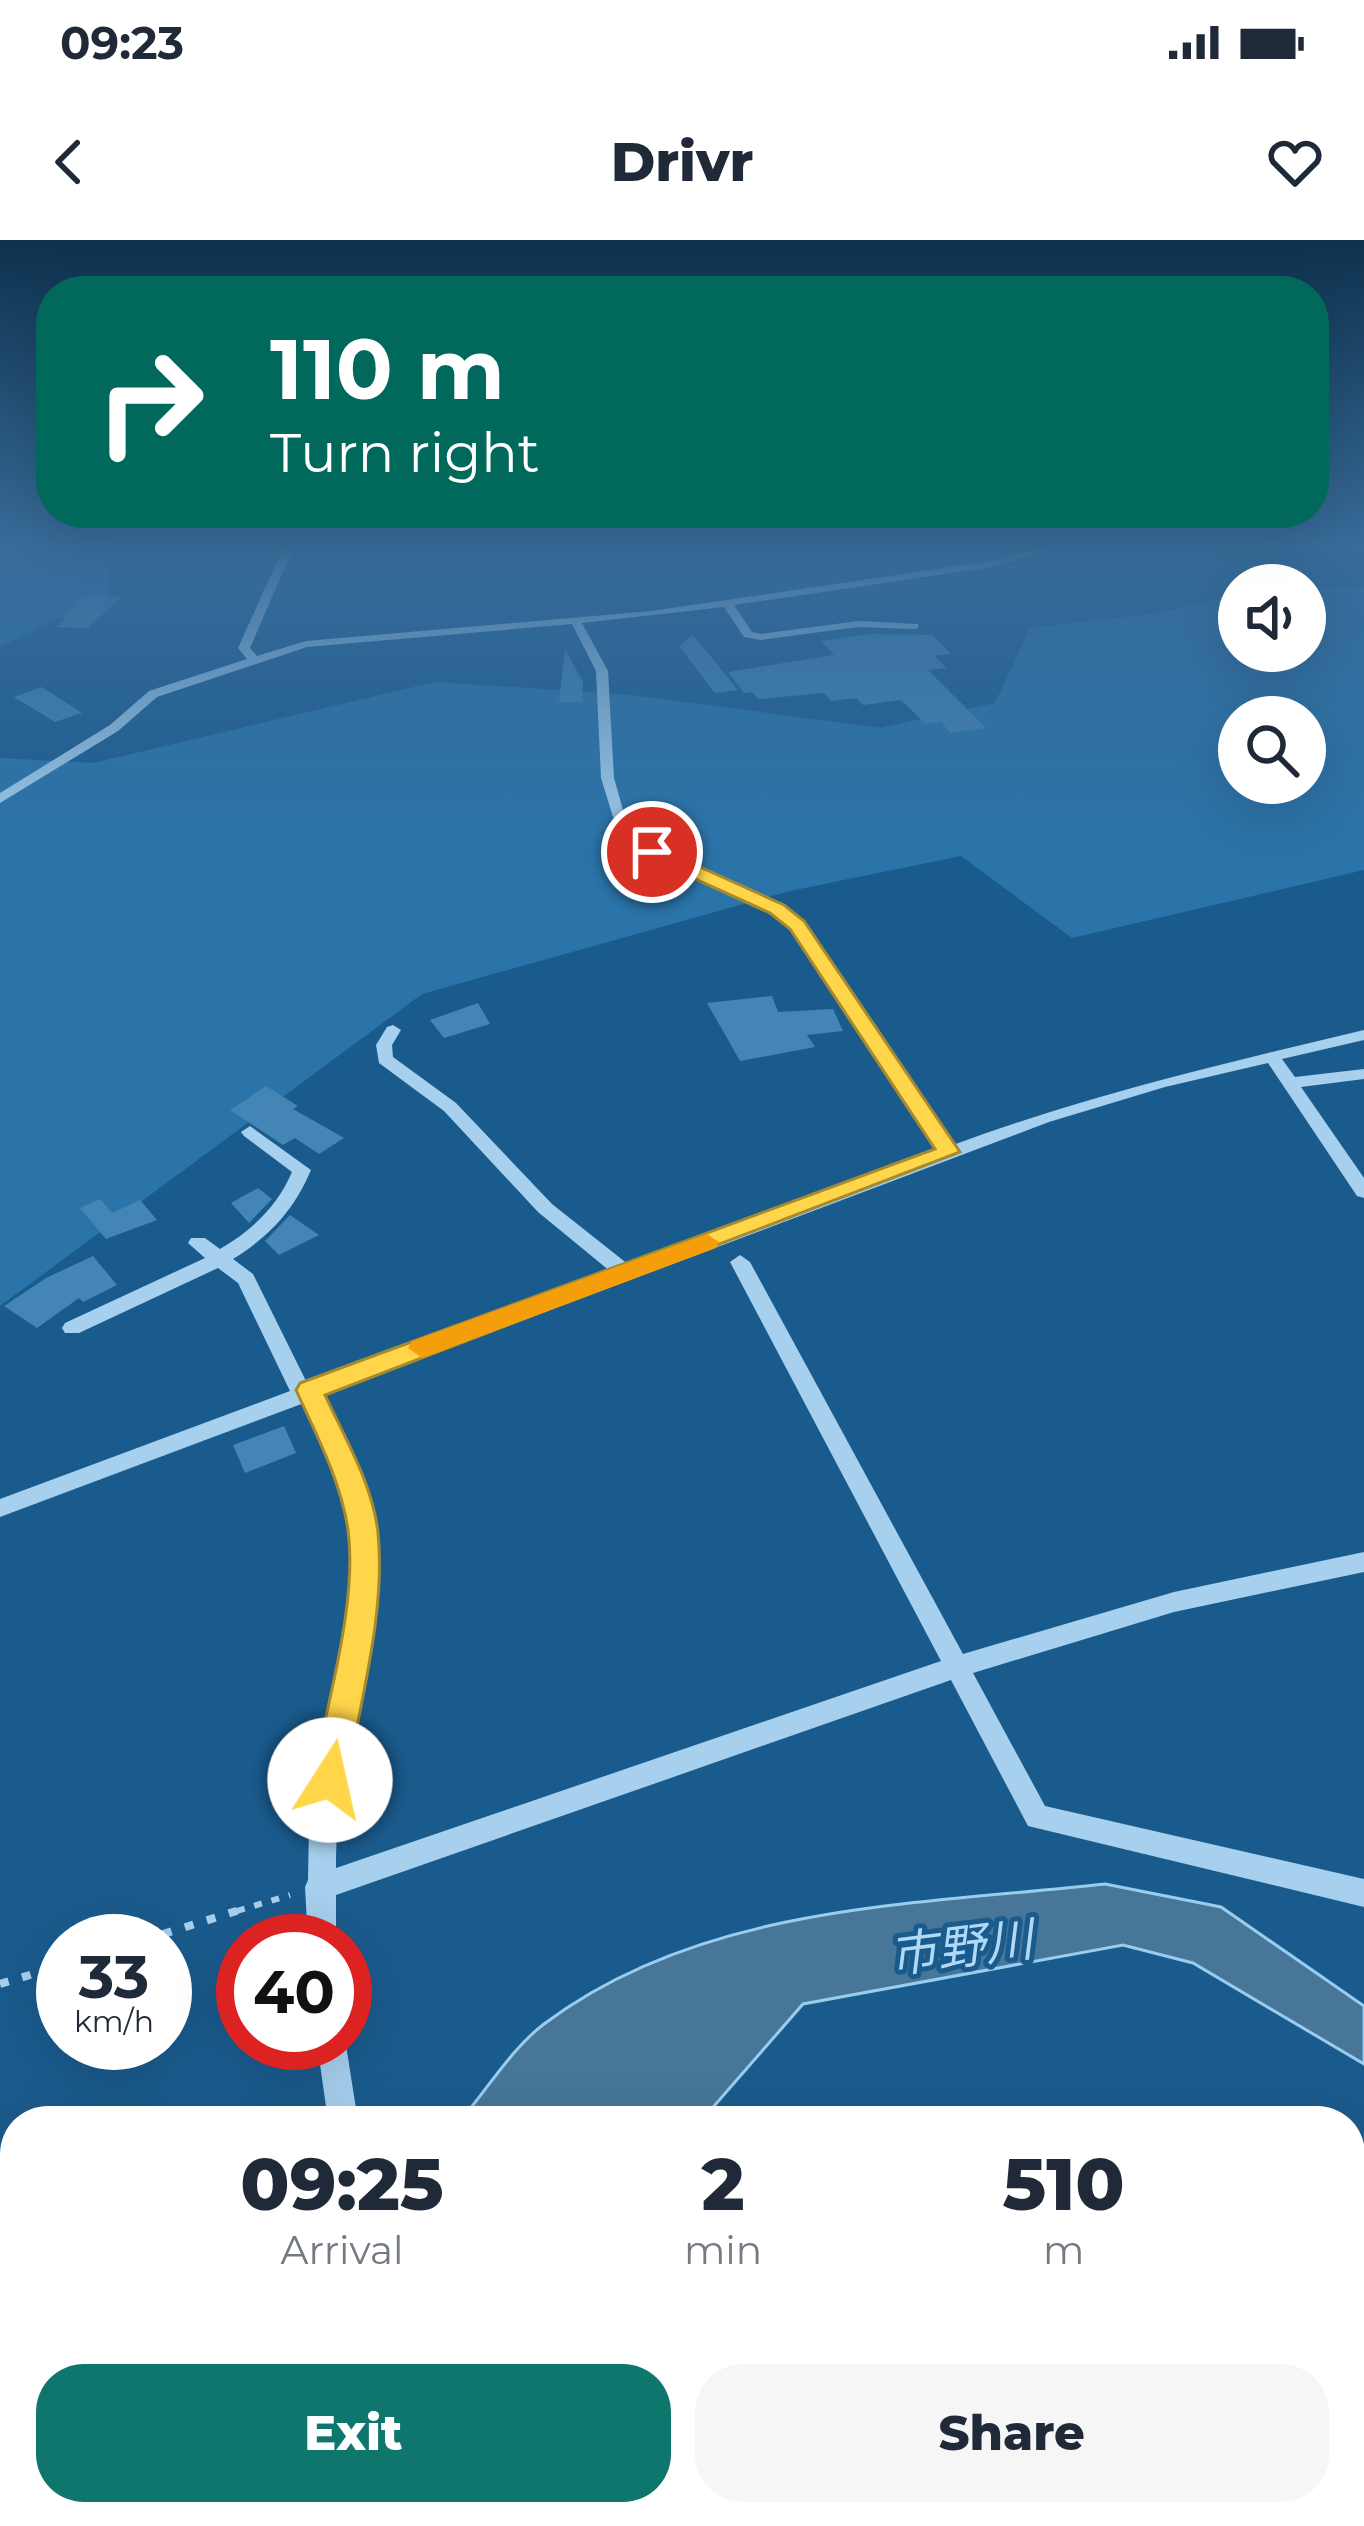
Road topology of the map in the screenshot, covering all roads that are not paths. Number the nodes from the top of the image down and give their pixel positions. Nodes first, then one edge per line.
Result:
1 (246, 651) edge
2 (292, 651) edge
3 (592, 651) edge
4 (255, 662) junction
5 (0, 799) edge
6 (392, 1030) dead end
7 (1364, 1034) edge
8 (1270, 1054) junction
9 (1364, 1074) edge
10 (1290, 1082) junction
11 (250, 1132) dead end
12 (949, 1152) junction
13 (1364, 1192) edge
14 (198, 1243) dead end
15 (217, 1258) junction
16 (740, 1262) dead end
17 (625, 1273) junction
18 (72, 1328) dead end
19 (305, 1391) junction
20 (0, 1508) edge
21 (1364, 1562) edge
22 (953, 1668) junction
23 (319, 1887) junction
24 (1364, 1893) edge
25 (320, 1914) edge
26 (336, 2070) edge
27 (342, 2106) edge

1 - 4 street
2 - 4 street
3 - 12 street
4 - 5 street
6 - 17 street
7 - 8 street
8 - 10 street
8 - 12 street
9 - 10 street
10 - 13 street
11 - 15 street
12 - 17 street
14 - 15 street
15 - 18 street
15 - 19 street
16 - 22 street
17 - 19 street
19 - 20 street
19 - 23 street
21 - 22 street
22 - 23 street
22 - 24 street
23 - 25 street
26 - 27 street

